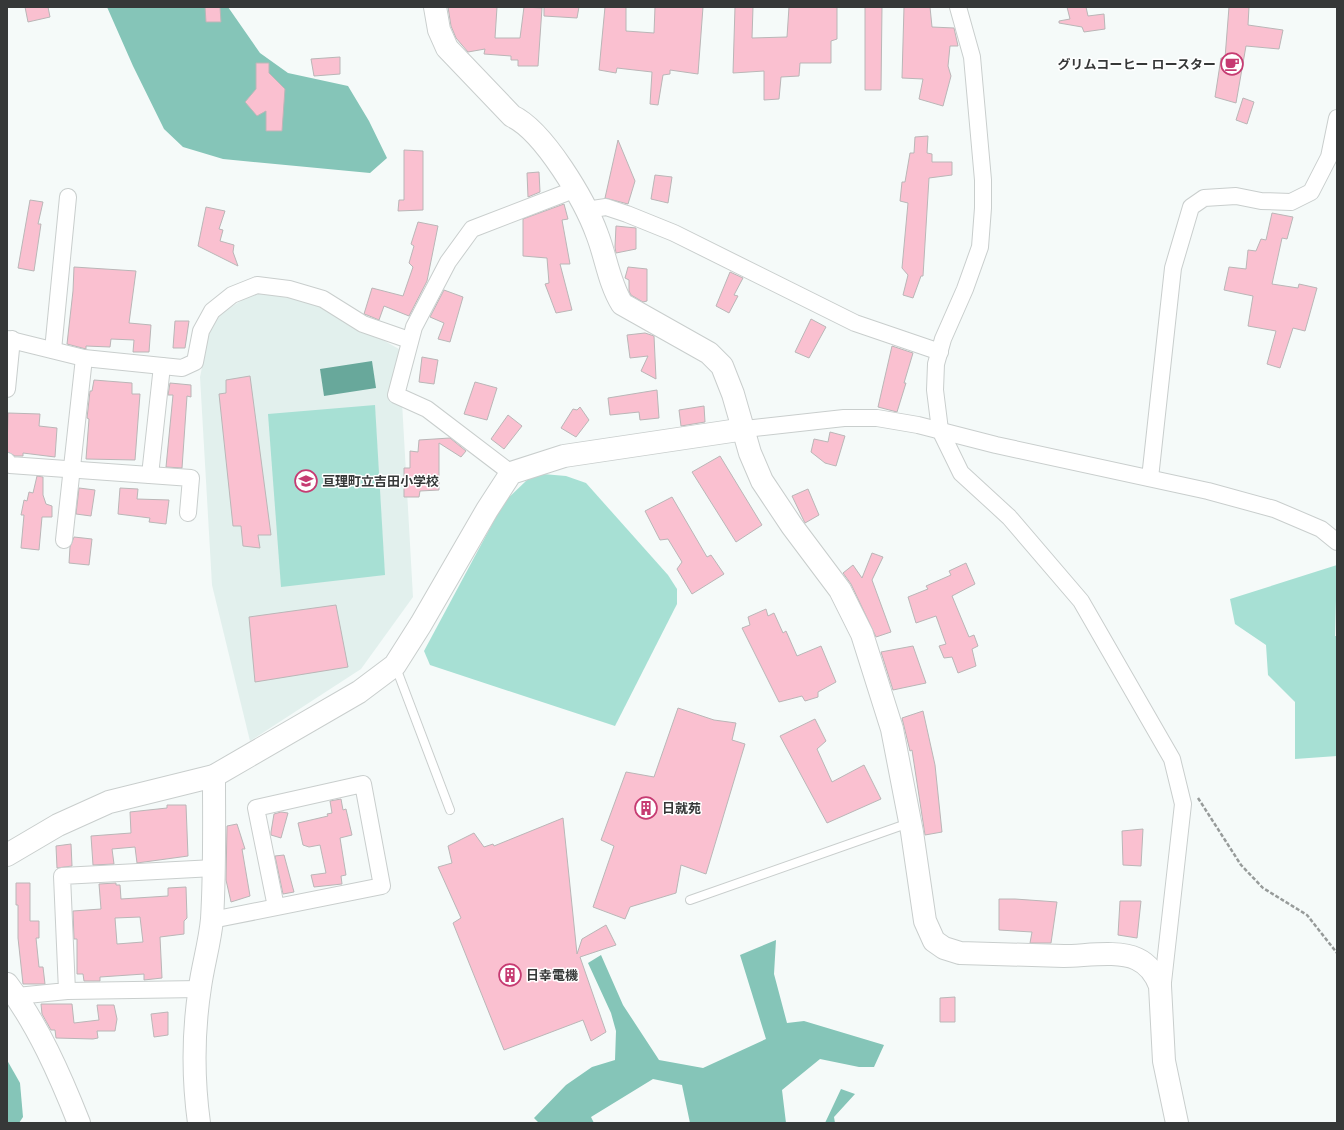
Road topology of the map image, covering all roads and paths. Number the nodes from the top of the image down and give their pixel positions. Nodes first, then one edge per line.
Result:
1 (435, 7) edge
2 (958, 7) edge
3 (1337, 118) edge
4 (576, 189) junction
5 (68, 197) dead end
6 (586, 210) junction
7 (9, 339) edge
8 (410, 340) junction
9 (53, 350) junction
10 (940, 352) junction
11 (84, 358) junction
12 (162, 366) junction
13 (7, 389) edge
14 (745, 429) junction
15 (940, 430) junction
16 (7, 461) edge
17 (72, 469) junction
18 (511, 473) junction
19 (150, 475) junction
20 (1150, 478) junction
21 (188, 513) dead end
22 (64, 540) dead end
23 (1337, 542) edge
24 (395, 665) junction
25 (214, 776) junction
26 (1193, 792) dead end
27 (450, 810) dead end
28 (910, 822) junction
29 (7, 855) edge
30 (214, 868) junction
31 (690, 900) dead end
32 (276, 907) junction
33 (212, 920) junction
34 (1337, 953) edge
35 (200, 989) junction
36 (12, 990) edge
37 (67, 991) junction
38 (1161, 1000) junction
39 (79, 1123) edge
40 (199, 1123) edge
41 (1177, 1123) edge

1 - 4 street
2 - 10 street
3 - 20 street
4 - 6 street
4 - 8 street
5 - 9 street
6 - 10 street
6 - 14 street
7 - 9 street
7 - 13 street
8 - 12 street
8 - 18 street
9 - 11 street
10 - 15 street
11 - 12 street
11 - 17 street
12 - 19 street
14 - 15 street
14 - 18 street
14 - 28 street
15 - 20 street
15 - 38 street
16 - 17 street
17 - 19 street
17 - 22 street
18 - 24 street
19 - 21 street
20 - 23 street
24 - 25 street
24 - 27 lane
25 - 29 street
25 - 30 street
26 - 34 path
28 - 31 lane
28 - 38 street
30 - 33 street
30 - 37 street
32 - 32 street
32 - 33 street
33 - 35 street
35 - 37 street
35 - 40 street
36 - 37 street
36 - 39 street
38 - 41 street

